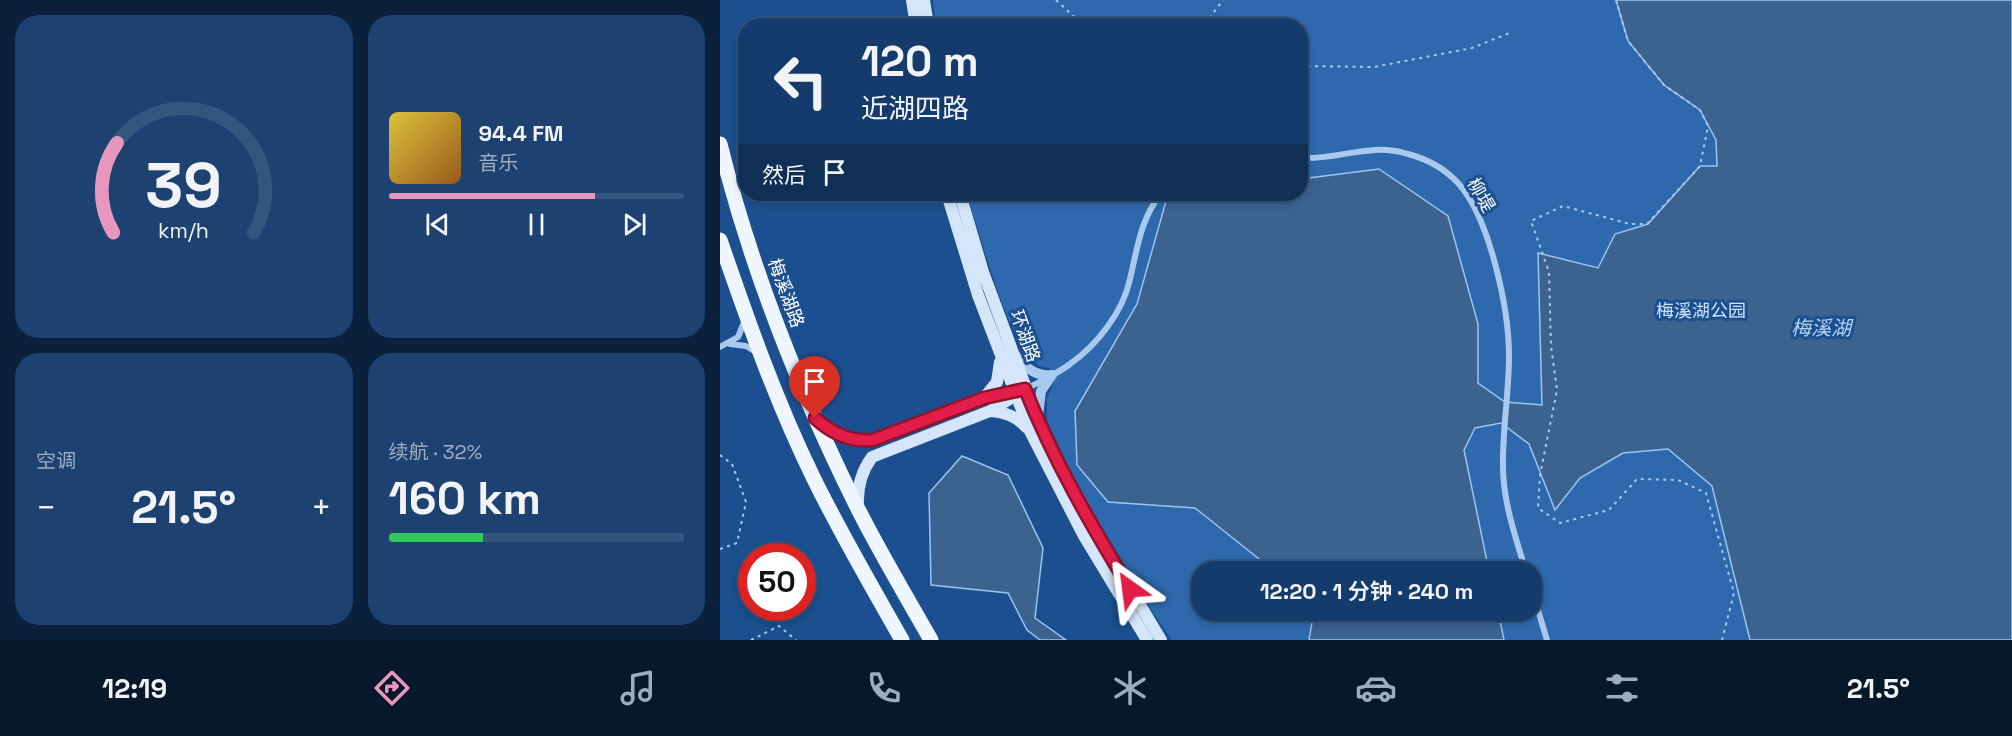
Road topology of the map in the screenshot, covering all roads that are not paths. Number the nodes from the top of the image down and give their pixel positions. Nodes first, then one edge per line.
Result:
1 (915, 1) edge
2 (916, 18) edge
3 (924, 18) edge
4 (720, 144) edge
5 (1308, 158) edge
6 (949, 201) edge
7 (962, 201) edge
8 (1155, 201) edge
9 (720, 240) edge
10 (745, 312) junction
11 (723, 345) edge
12 (1004, 350) junction
13 (760, 355) junction
14 (1052, 375) junction
15 (1018, 392) junction
16 (984, 398) junction
17 (990, 411) junction
18 (815, 418) junction
19 (1034, 427) junction
20 (858, 508) junction
21 (1523, 561) edge
22 (1541, 621) edge
23 (900, 638) edge
24 (932, 640) edge
25 (1147, 640) edge
26 (1161, 640) edge
27 (1546, 640) edge

1 - 2 main road
1 - 3 main road
4 - 18 main road, 梅溪湖路
5 - 21 street, 柳堤
6 - 12 main road, 环湖路
7 - 12 main road, 环湖路
8 - 14 street
9 - 10 main road
10 - 11 street
10 - 13 main road
11 - 13 street
12 - 14 street
12 - 15 main road, 环湖路
12 - 16 main road
13 - 23 main road
14 - 15 street
14 - 19 street
15 - 16 main road
15 - 17 main road
15 - 19 main road, 环湖路
16 - 18 main road
17 - 19 main road
17 - 20 main road
18 - 20 main road, 梅溪湖路
19 - 25 main road, 环湖路
19 - 26 main road, 环湖路
20 - 24 main road, 梅溪湖路
22 - 27 street

